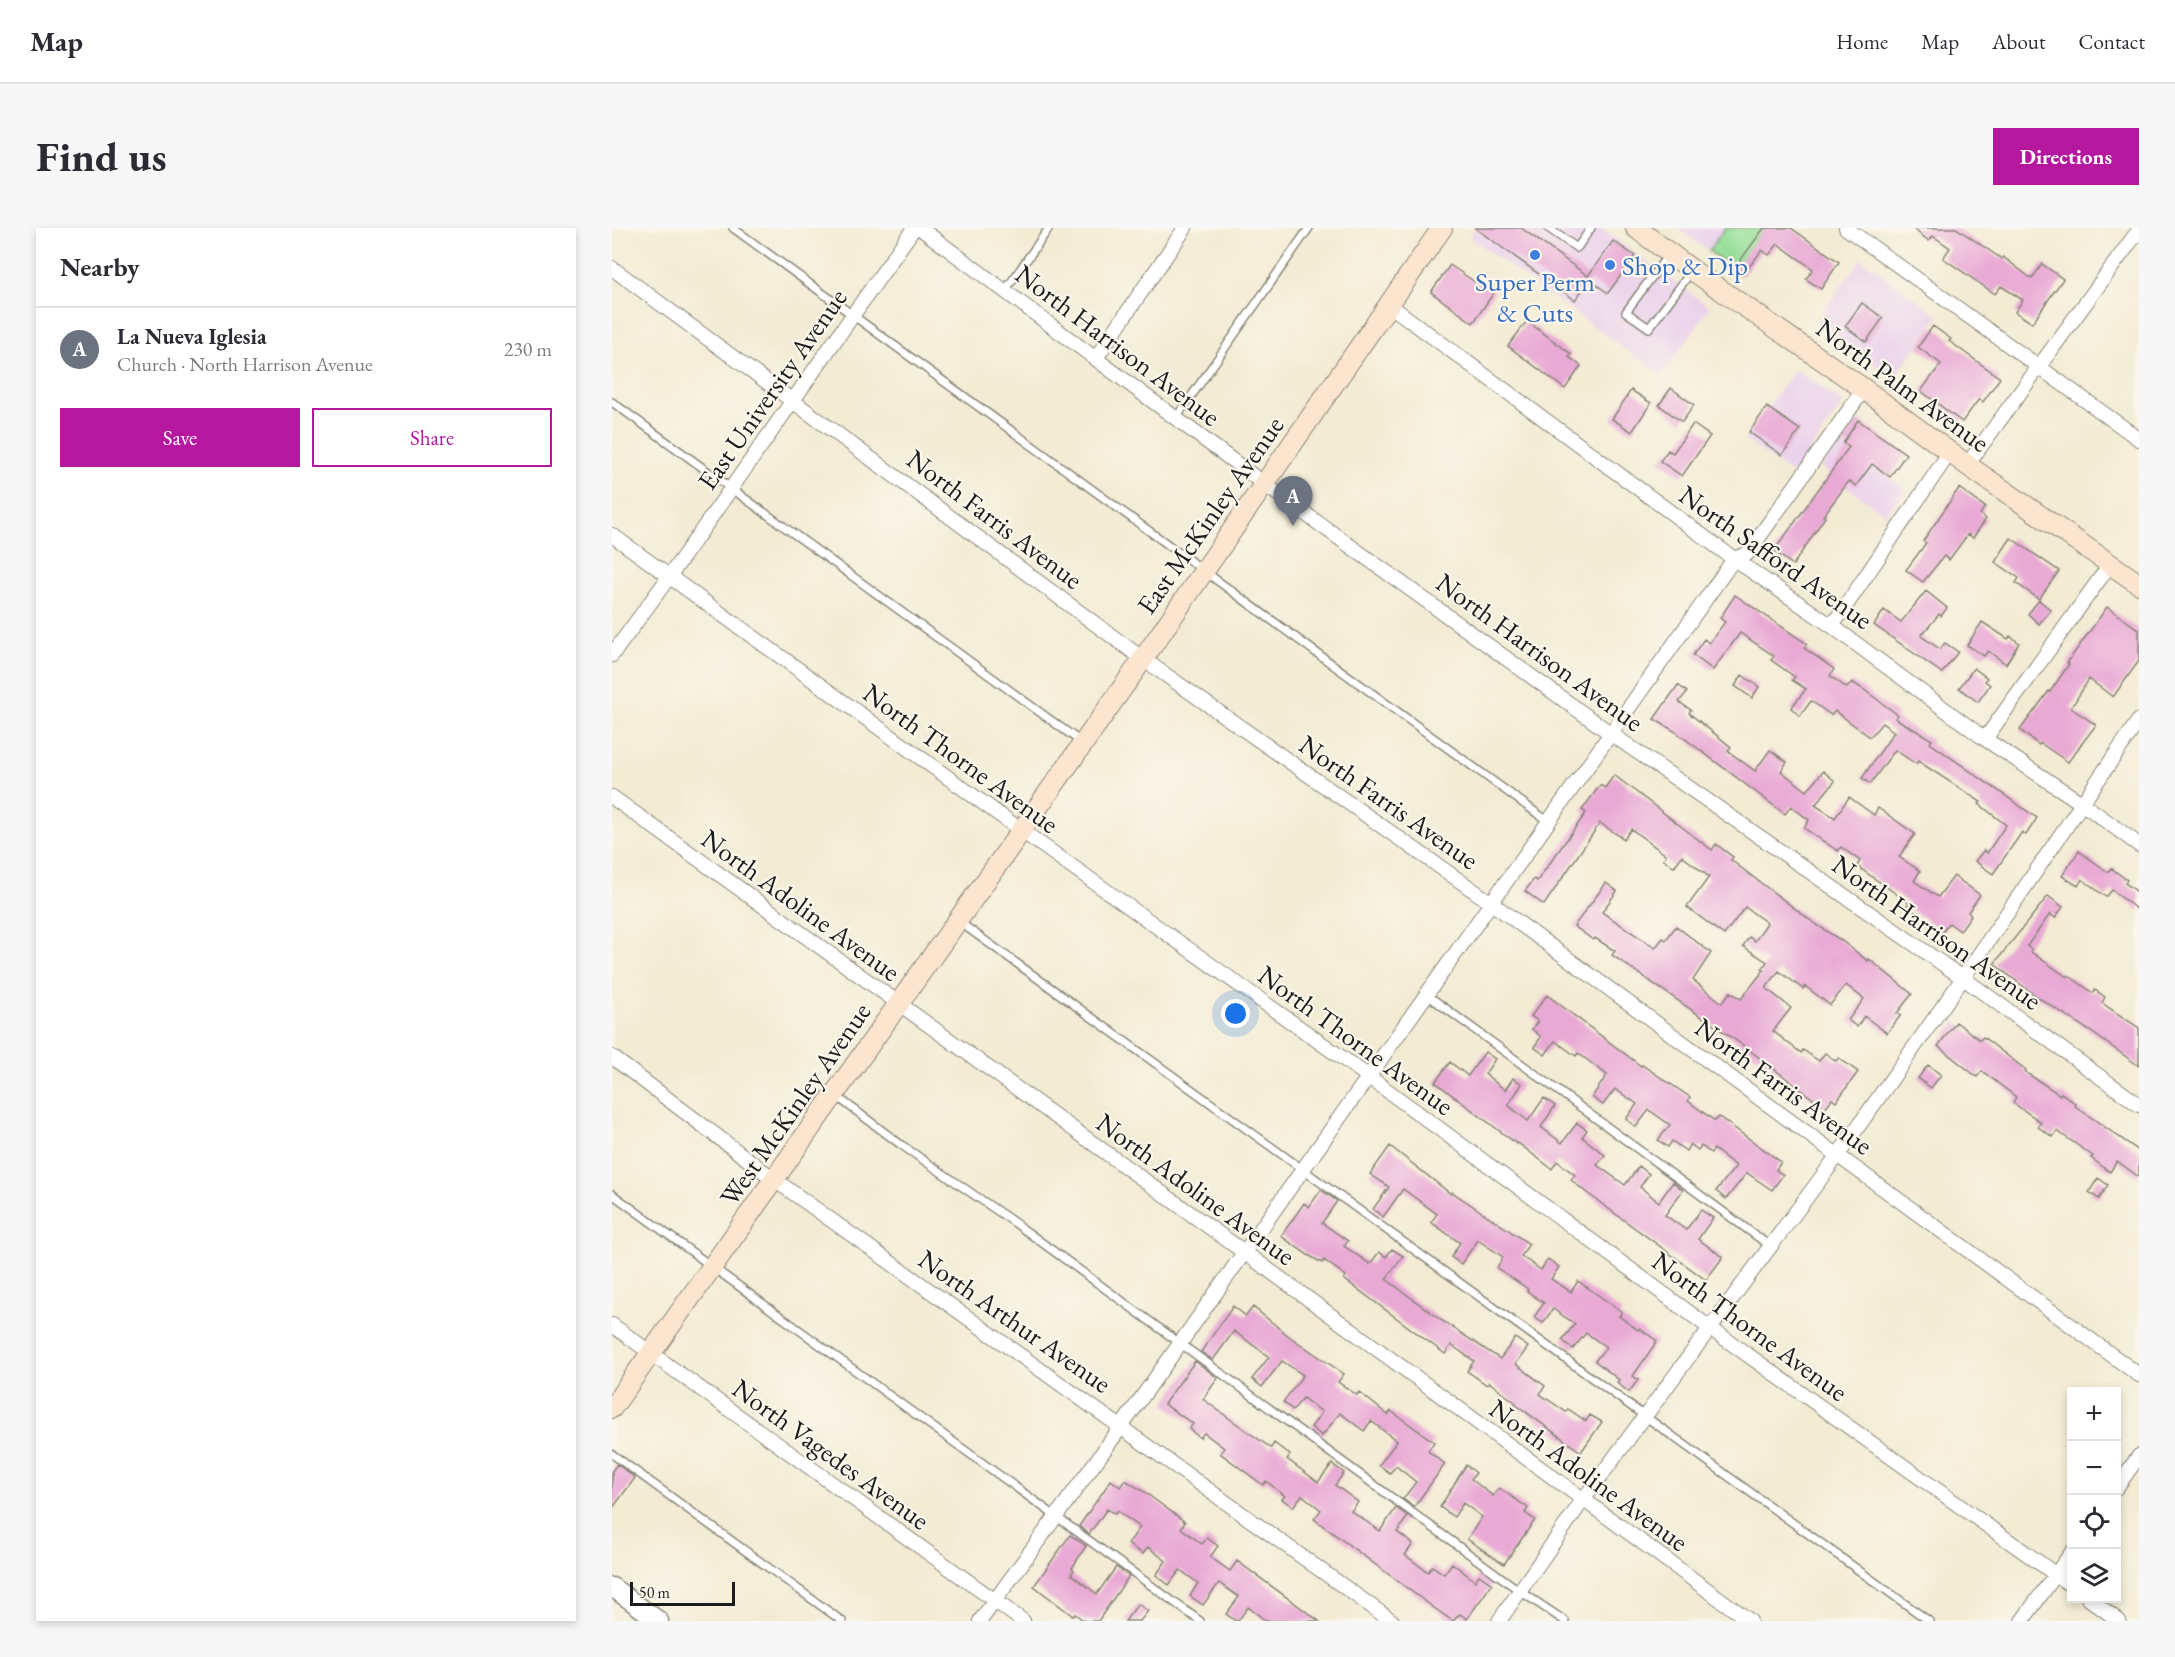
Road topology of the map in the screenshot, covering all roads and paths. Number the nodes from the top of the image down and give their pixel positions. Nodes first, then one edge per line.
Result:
1 (733, 228) edge
2 (914, 228) edge
3 (920, 228) edge
4 (1049, 228) edge
5 (1185, 228) edge
6 (1309, 228) edge
7 (1442, 228) edge
8 (1548, 228) edge
9 (1591, 228) edge
10 (1636, 228) edge
11 (1846, 228) edge
12 (2139, 230) edge
13 (1670, 253) junction
14 (612, 268) edge
15 (1692, 270) junction
16 (1005, 291) junction
17 (1388, 304) junction
18 (852, 315) junction
19 (1096, 358) junction
20 (2040, 367) junction
21 (1864, 390) junction
22 (793, 399) junction
23 (612, 402) edge
24 (1176, 417) junction
25 (2139, 439) edge
26 (1950, 452) junction
27 (1967, 465) junction
28 (1264, 484) junction
29 (731, 489) junction
30 (612, 535) edge
31 (1734, 559) junction
32 (2111, 563) junction
33 (1204, 570) junction
34 (669, 577) junction
35 (2139, 584) edge
36 (1832, 626) junction
37 (612, 655) edge
38 (1143, 659) junction
39 (2139, 720) edge
40 (1610, 733) junction
41 (1985, 739) junction
42 (1083, 744) junction
43 (612, 797) edge
44 (2083, 804) junction
45 (1549, 822) junction
46 (1022, 831) junction
47 (2139, 845) edge
48 (1490, 902) junction
49 (958, 921) junction
50 (1963, 978) junction
51 (1426, 994) junction
52 (898, 1005) junction
53 (612, 1057) edge
54 (1369, 1077) junction
55 (835, 1095) junction
56 (2139, 1105) edge
57 (1838, 1155) junction
58 (1303, 1169) junction
59 (775, 1180) junction
60 (612, 1194) edge
61 (1770, 1246) junction
62 (1244, 1252) junction
63 (713, 1267) junction
64 (612, 1325) edge
65 (1710, 1328) junction
66 (1180, 1343) junction
67 (651, 1354) junction
68 (2139, 1375) edge
69 (612, 1408) edge
70 (1645, 1416) junction
71 (1121, 1427) junction
72 (612, 1454) edge
73 (2139, 1456) edge
74 (2121, 1481) edge
75 (1582, 1500) junction
76 (1056, 1517) junction
77 (2067, 1558) edge
78 (2055, 1574) junction
79 (2067, 1582) edge
80 (612, 1587) edge
81 (1520, 1591) junction
82 (995, 1600) junction
83 (2094, 1603) edge
84 (659, 1621) edge
85 (842, 1621) edge
86 (980, 1621) edge
87 (1023, 1621) edge
88 (1200, 1621) edge
89 (1392, 1621) edge
90 (1499, 1621) edge
91 (1565, 1621) edge
92 (1750, 1621) edge
93 (1929, 1621) edge
94 (2022, 1621) edge
95 (2119, 1621) edge

1 - 18 lane
2 - 18 street, East University Avenue
3 - 16 street, North Harrison Avenue
4 - 16 lane
5 - 19 street
6 - 24 lane
7 - 17 main road, East McKinley Avenue
8 - 9 lane
10 - 13 main road, North Palm Avenue
11 - 20 street
12 - 20 street
13 - 15 main road, North Palm Avenue
13 - 15 lane
14 - 22 street, North Farris Avenue
15 - 21 main road, North Palm Avenue
16 - 19 street, North Harrison Avenue
17 - 28 main road, East McKinley Avenue
17 - 31 street, North Safford Avenue
18 - 22 street, East University Avenue
18 - 33 lane
19 - 24 street, North Harrison Avenue
20 - 25 street
20 - 27 street
21 - 26 main road, North Palm Avenue
21 - 31 street
22 - 29 street, East University Avenue
22 - 38 street, North Farris Avenue
23 - 29 lane
24 - 28 street, North Harrison Avenue
26 - 27 main road, North Palm Avenue
26 - 36 street
27 - 32 main road, North Palm Avenue
28 - 33 main road, East McKinley Avenue
28 - 40 street, North Harrison Avenue
29 - 34 street, East University Avenue
29 - 42 lane
30 - 34 street, North Thorne Avenue
31 - 36 street, North Safford Avenue
31 - 40 street
32 - 35 main road, North Palm Avenue
32 - 41 street
33 - 38 main road, East McKinley Avenue
33 - 45 lane
34 - 37 street, East University Avenue
34 - 46 street, North Thorne Avenue
36 - 41 street, North Safford Avenue
38 - 42 main road, East McKinley Avenue
38 - 48 street, North Farris Avenue
39 - 44 street
40 - 45 street
40 - 50 street, North Harrison Avenue
41 - 44 street, North Safford Avenue
42 - 46 main road, East McKinley Avenue
43 - 52 street, North Adoline Avenue
44 - 47 street, North Safford Avenue
44 - 50 street
45 - 48 street
46 - 49 main road, West McKinley Avenue
46 - 54 street, North Thorne Avenue
48 - 51 street
48 - 57 street, North Farris Avenue
49 - 52 main road, West McKinley Avenue
49 - 58 lane
50 - 56 street, North Harrison Avenue
50 - 57 street
51 - 54 street
51 - 61 lane
52 - 55 main road, West McKinley Avenue
52 - 62 street, North Adoline Avenue
53 - 59 street, North Arthur Avenue
54 - 58 street
54 - 65 street, North Thorne Avenue
55 - 59 main road, West McKinley Avenue
55 - 66 lane
57 - 61 street
57 - 68 street, North Farris Avenue
58 - 62 street
58 - 70 lane
59 - 63 main road, West McKinley Avenue
59 - 71 street, North Arthur Avenue
60 - 63 lane
61 - 65 street
62 - 66 street
62 - 75 street, North Adoline Avenue
63 - 67 main road, West McKinley Avenue
63 - 76 lane
64 - 67 street, North Vagedes Avenue
65 - 70 street
65 - 78 street, North Thorne Avenue
66 - 71 street
66 - 81 lane
67 - 69 main road, West McKinley Avenue
67 - 82 street, North Vagedes Avenue
70 - 75 street
70 - 93 lane
71 - 76 street
71 - 89 street, North Arthur Avenue
72 - 85 lane
73 - 74 street
75 - 81 street
75 - 92 street, North Adoline Avenue
76 - 82 street
76 - 88 lane
77 - 78 street
78 - 79 street, North Thorne Avenue
78 - 94 street
80 - 84 street
81 - 90 street
81 - 91 lane
82 - 86 street
82 - 87 street, North Vagedes Avenue
83 - 95 street

